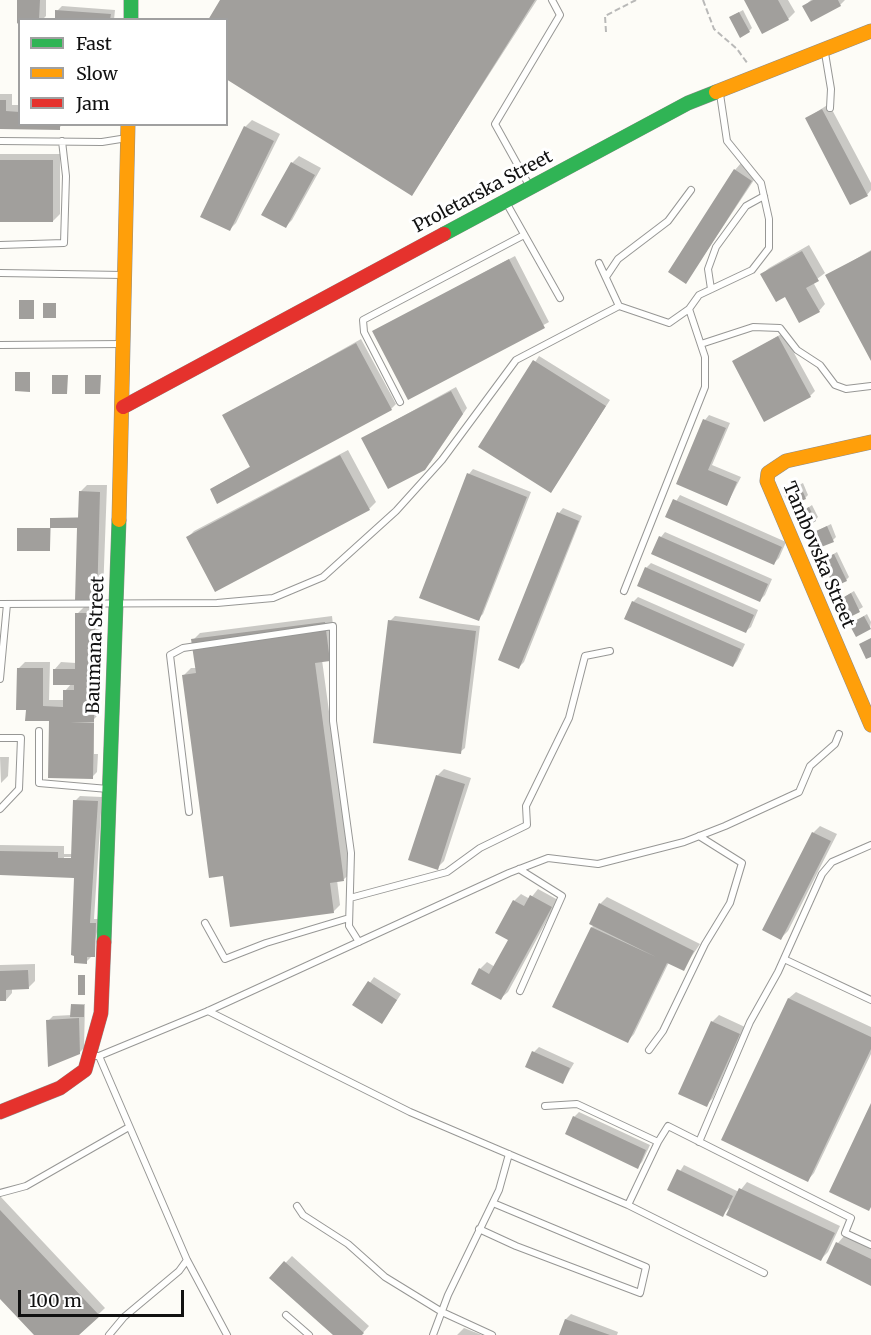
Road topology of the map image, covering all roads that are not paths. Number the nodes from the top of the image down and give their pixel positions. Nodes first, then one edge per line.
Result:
1 (131, 0) edge
2 (552, 0) edge
3 (131, 18) edge
4 (871, 31) edge
5 (824, 49) junction
6 (719, 90) junction
7 (830, 108) dead end
8 (128, 131) edge
9 (0, 141) edge
10 (62, 141) junction
11 (530, 188) junction
12 (691, 190) dead end
13 (764, 196) junction
14 (506, 201) junction
15 (524, 235) junction
16 (0, 245) edge
17 (599, 263) dead end
18 (0, 273) edge
19 (124, 275) junction
20 (606, 277) junction
21 (711, 290) junction
22 (560, 298) dead end
23 (619, 306) junction
24 (689, 309) junction
25 (123, 344) junction
26 (700, 344) junction
27 (0, 345) edge
28 (871, 386) edge
29 (400, 402) dead end
30 (123, 407) junction
31 (871, 442) edge
32 (624, 591) dead end
33 (4, 604) edge
34 (115, 604) junction
35 (610, 651) dead end
36 (0, 679) edge
37 (871, 725) edge
38 (39, 731) dead end
39 (839, 734) dead end
40 (0, 738) edge
41 (109, 789) junction
42 (0, 809) edge
43 (189, 812) dead end
44 (699, 836) junction
45 (871, 845) edge
46 (519, 869) junction
47 (350, 898) junction
48 (349, 918) junction
49 (205, 923) dead end
50 (359, 942) junction
51 (783, 958) junction
52 (520, 991) dead end
53 (871, 1000) edge
54 (208, 1011) junction
55 (649, 1050) dead end
56 (94, 1056) junction
57 (545, 1106) dead end
58 (0, 1112) edge
59 (129, 1127) junction
60 (658, 1142) junction
61 (699, 1142) junction
62 (509, 1154) junction
63 (0, 1193) edge
64 (493, 1203) junction
65 (628, 1205) junction
66 (297, 1206) dead end
67 (479, 1229) junction
68 (871, 1245) edge
69 (187, 1260) junction
70 (764, 1273) dead end
71 (442, 1312) junction
72 (286, 1315) dead end
73 (109, 1335) edge
74 (227, 1335) edge
75 (309, 1335) edge
76 (433, 1335) edge
77 (492, 1335) edge

1 - 3 street
2 - 11 lane
4 - 5 street, Proletarska Street
5 - 6 street, Proletarska Street
5 - 7 lane
6 - 11 street, Proletarska Street
6 - 13 lane
8 - 10 lane
8 - 19 street, Baumana Street
9 - 10 lane
10 - 16 lane
11 - 14 street, Proletarska Street
12 - 20 lane
13 - 21 lane
13 - 21 lane
14 - 15 lane
14 - 30 street, Proletarska Street
15 - 22 lane
15 - 29 lane
17 - 20 lane
18 - 19 lane
19 - 25 street, Baumana Street
20 - 23 lane
21 - 24 lane
23 - 24 lane
23 - 34 lane
24 - 26 lane
25 - 27 lane
25 - 30 street, Baumana Street
26 - 28 lane
26 - 32 lane
30 - 34 street, Baumana Street
31 - 37 street, Tambovska Street
33 - 34 lane
33 - 36 lane
34 - 41 street, Baumana Street
35 - 47 lane
38 - 41 lane
39 - 44 lane
40 - 42 lane
41 - 56 street, Baumana Street
43 - 47 lane
44 - 46 lane
44 - 55 lane
45 - 51 lane
46 - 50 lane
46 - 52 lane
47 - 48 lane
48 - 49 lane
48 - 50 lane
50 - 54 lane
51 - 53 lane
51 - 61 lane
54 - 56 lane
54 - 62 lane
56 - 58 street, Baumana Street
56 - 59 lane
57 - 60 lane
59 - 63 lane
59 - 69 lane
60 - 61 lane
60 - 65 lane
61 - 68 lane
62 - 64 lane
62 - 65 lane
64 - 67 lane
64 - 67 lane
65 - 70 lane
66 - 71 lane
67 - 71 lane
69 - 73 lane
69 - 74 lane
71 - 76 lane
71 - 77 lane
72 - 75 lane

